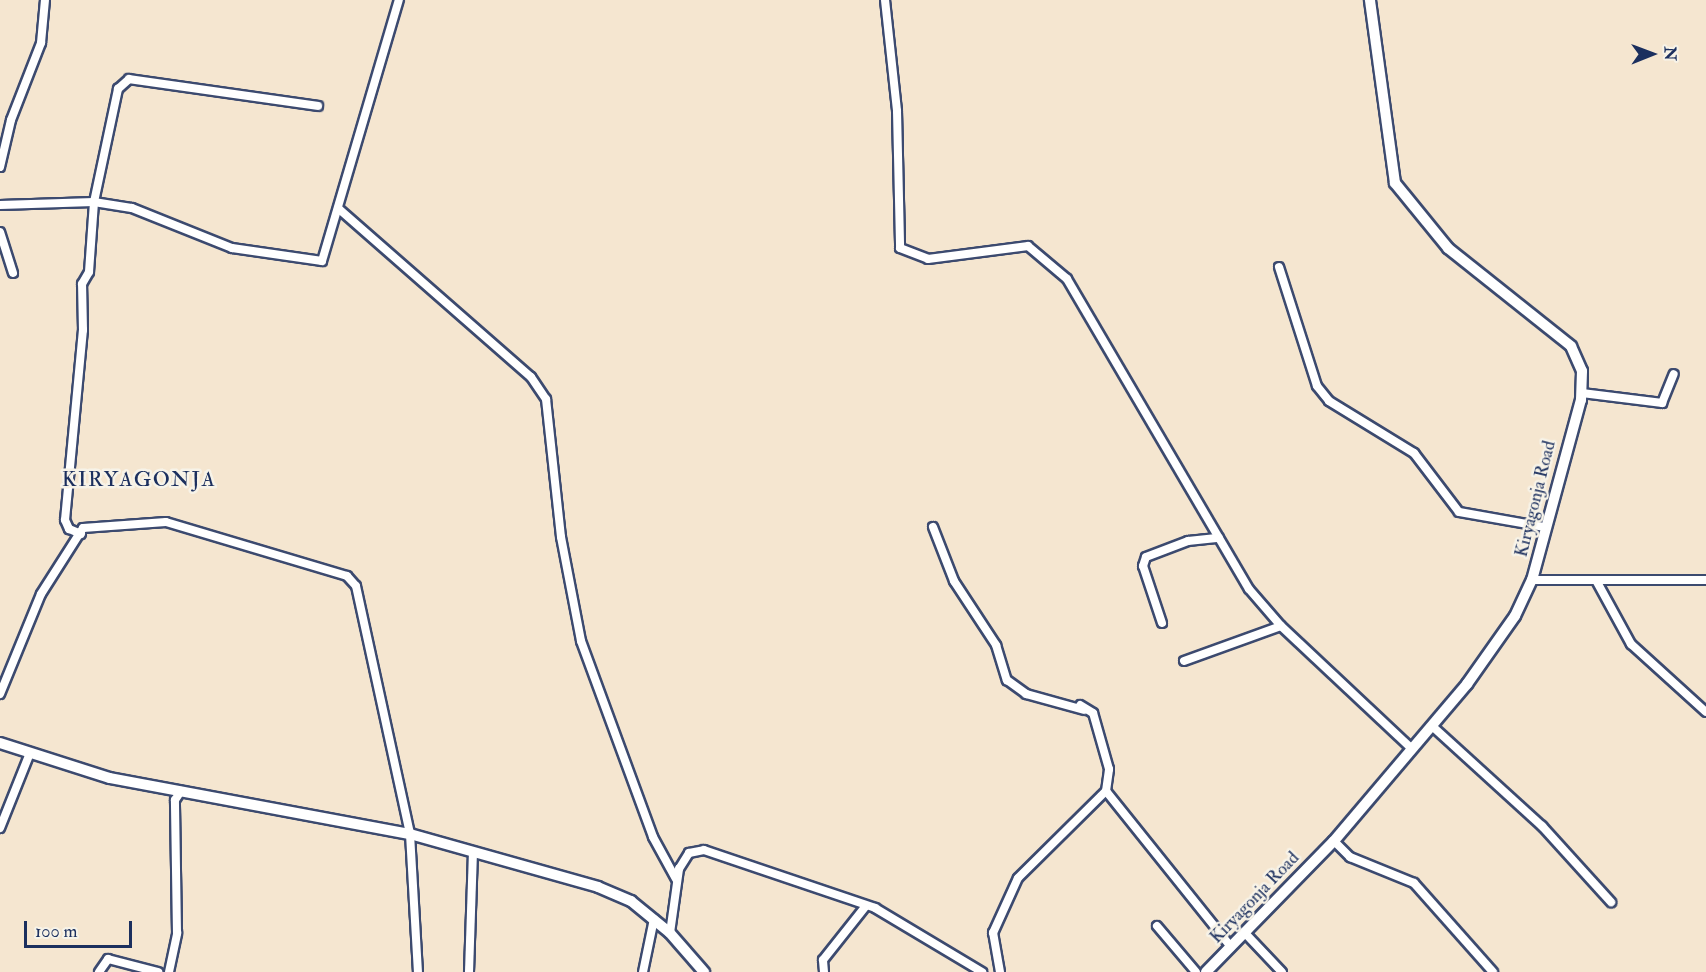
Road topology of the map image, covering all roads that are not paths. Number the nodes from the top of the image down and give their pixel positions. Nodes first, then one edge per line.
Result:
1 (45, 0) edge
2 (399, 0) edge
3 (885, 0) edge
4 (1370, 0) edge
5 (318, 106) dead end
6 (0, 167) edge
7 (94, 202) junction
8 (0, 204) edge
9 (339, 209) junction
10 (0, 232) edge
11 (1279, 267) dead end
12 (14, 273) dead end
13 (1674, 374) dead end
14 (1582, 393) junction
15 (933, 527) dead end
16 (1544, 527) junction
17 (81, 534) junction
18 (1219, 538) junction
19 (1532, 580) junction
20 (1706, 580) edge
21 (1597, 582) junction
22 (1162, 623) dead end
23 (1281, 626) junction
24 (1184, 661) dead end
25 (0, 694) edge
26 (1080, 705) dead end
27 (1706, 712) edge
28 (1093, 713) junction
29 (1432, 726) junction
30 (0, 743) edge
31 (1412, 749) junction
32 (30, 753) junction
33 (1106, 790) junction
34 (181, 791) junction
35 (0, 828) edge
36 (410, 834) junction
37 (1334, 841) junction
38 (473, 852) junction
39 (676, 879) junction
40 (1611, 902) dead end
41 (865, 907) junction
42 (654, 919) junction
43 (1157, 926) dead end
44 (1245, 932) junction
45 (670, 933) junction
46 (1231, 947) junction
47 (99, 972) edge
48 (158, 972) edge
49 (169, 972) edge
50 (418, 972) edge
51 (469, 972) edge
52 (643, 972) edge
53 (704, 972) edge
54 (824, 972) edge
55 (982, 972) edge
56 (1000, 972) edge
57 (1196, 972) edge
58 (1206, 972) edge
59 (1282, 972) edge
60 (1493, 972) edge

1 - 6 street
2 - 9 street
3 - 18 street
4 - 14 street, Kiryagonja Road
5 - 7 street
7 - 8 street
7 - 9 street
7 - 17 street
9 - 39 street
10 - 12 street
11 - 16 street
13 - 14 street
14 - 16 street, Kiryagonja Road
15 - 28 street
16 - 19 street, Kiryagonja Road
17 - 25 street
17 - 36 street
18 - 22 street
18 - 23 street
19 - 21 street
19 - 29 street, Kiryagonja Road
20 - 21 street
21 - 27 street
23 - 24 street
23 - 31 street
26 - 28 street
28 - 33 street
29 - 31 street, Kiryagonja Road
29 - 40 street
30 - 32 street
31 - 37 street, Kiryagonja Road
32 - 34 street
32 - 35 street
33 - 46 street
33 - 56 street
34 - 36 street
34 - 49 street
36 - 38 street
36 - 50 street
37 - 44 street, Kiryagonja Road
37 - 60 street
38 - 42 street
38 - 51 street
39 - 41 street
39 - 45 street
41 - 54 street
41 - 55 street
42 - 45 street
42 - 52 street
43 - 57 street
44 - 46 street, Kiryagonja Road
44 - 59 street
45 - 53 street
46 - 58 street, Kiryagonja Road
47 - 48 street

